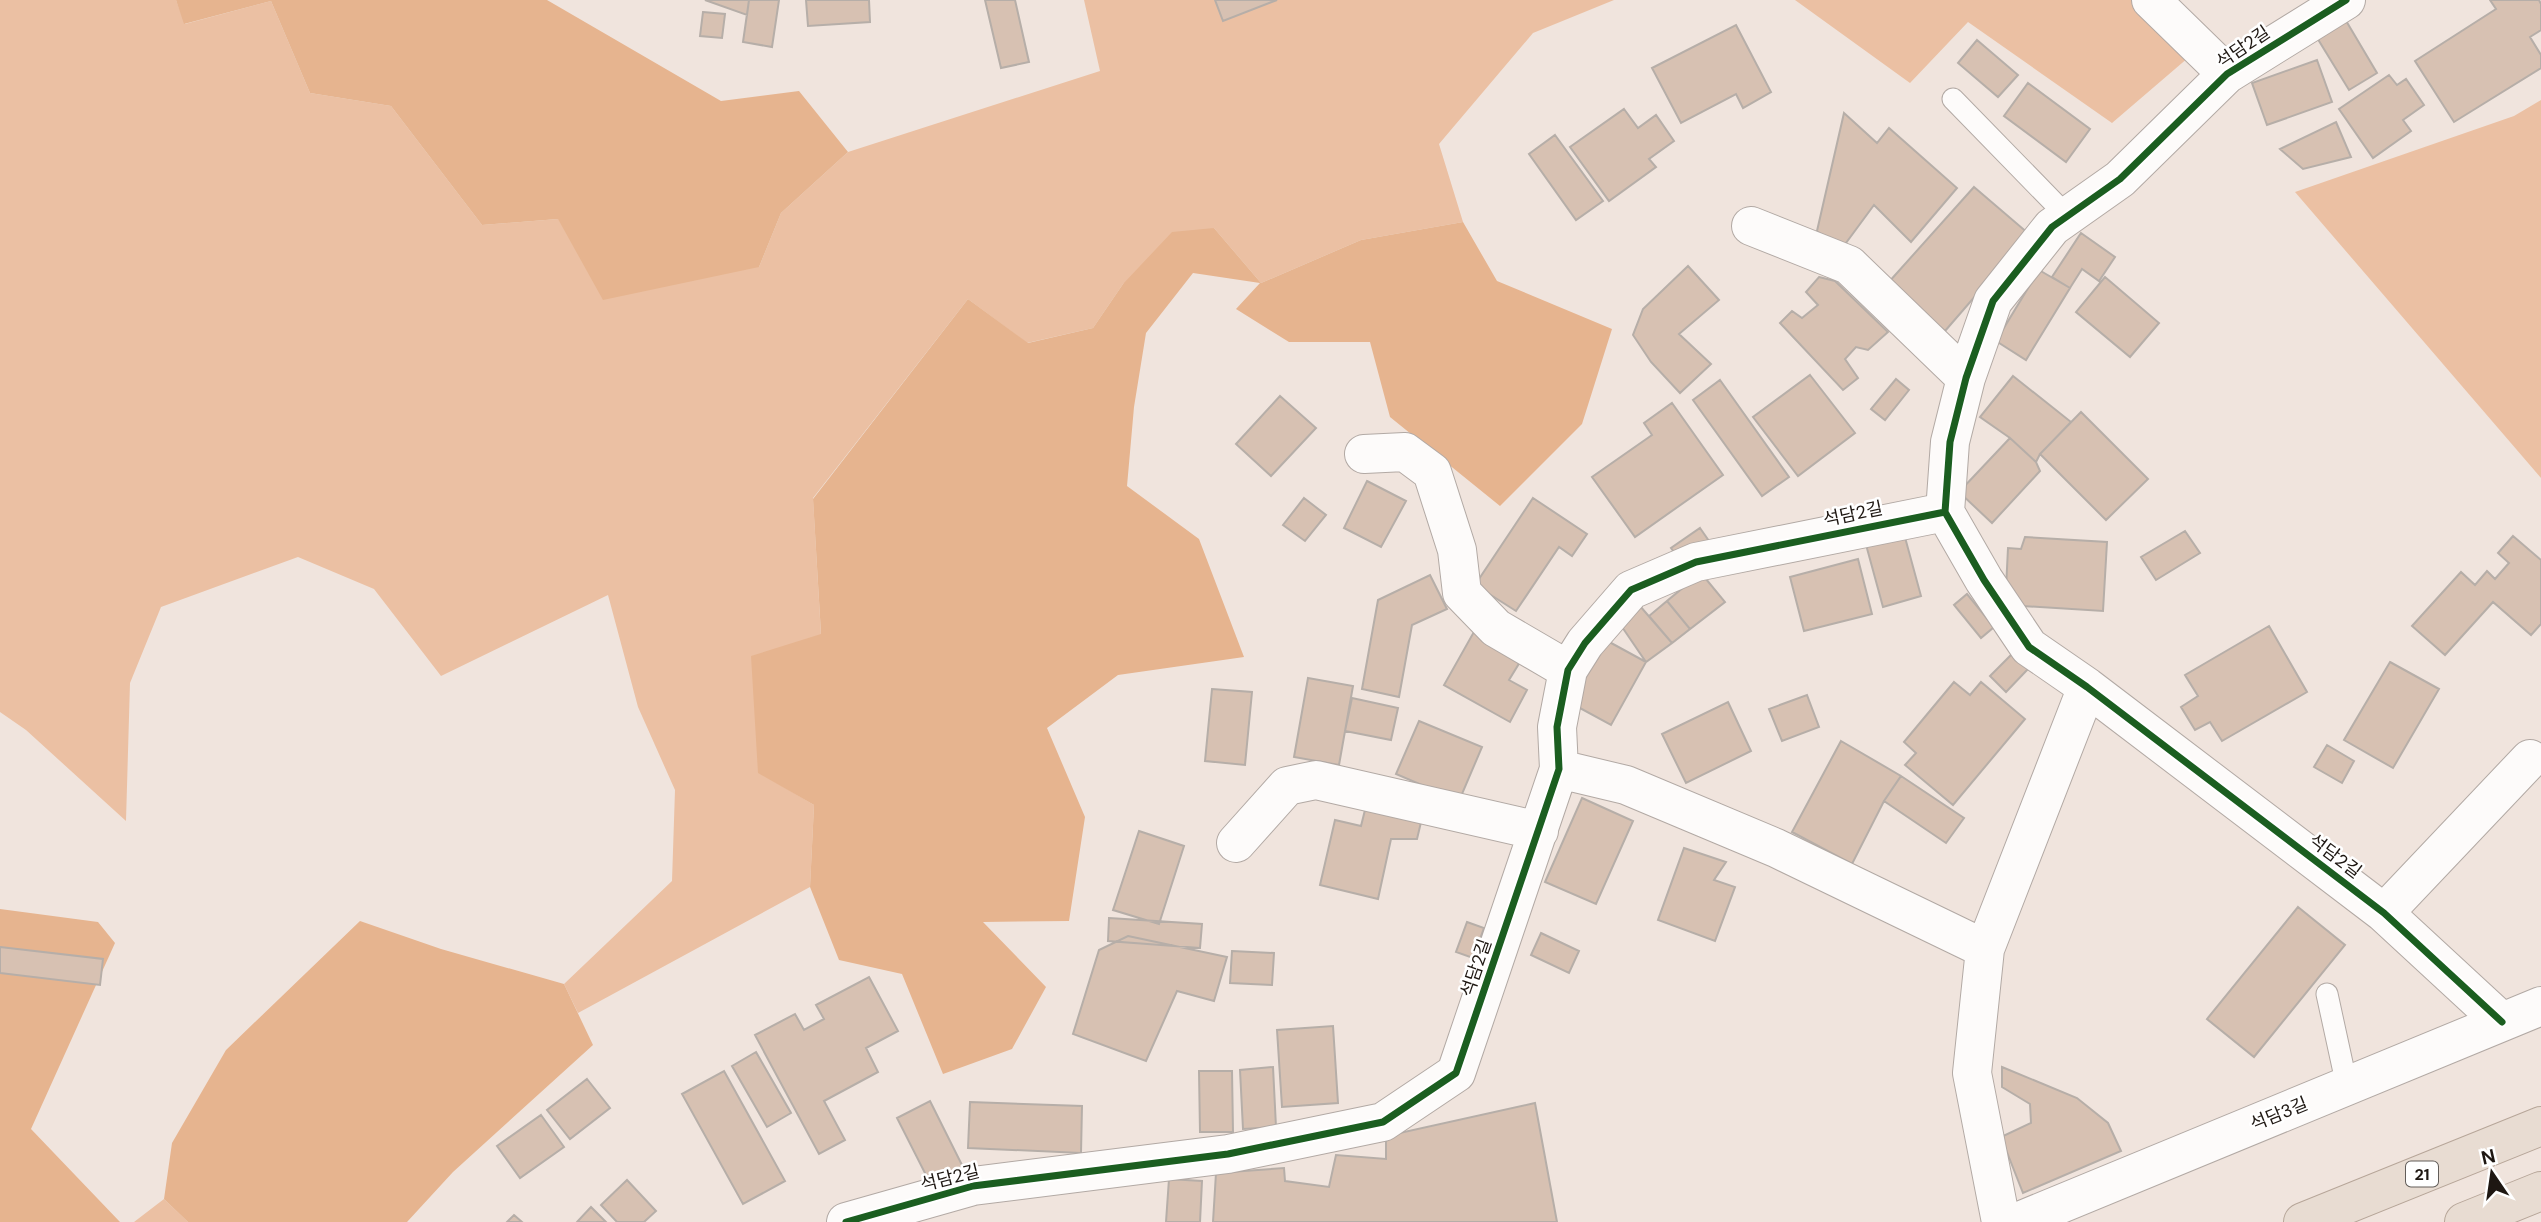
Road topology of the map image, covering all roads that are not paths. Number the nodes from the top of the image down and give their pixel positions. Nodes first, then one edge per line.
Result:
1 (2151, 0) edge
2 (2346, 0) edge
3 (2227, 74) junction
4 (1954, 99) dead end
5 (2067, 216) junction
6 (1751, 226) dead end
7 (1966, 378) junction
8 (1364, 454) dead end
9 (1945, 512) junction
10 (1568, 670) junction
11 (2087, 687) junction
12 (2530, 760) dead end
13 (1559, 769) junction
14 (1539, 831) junction
15 (1236, 843) dead end
16 (2384, 913) junction
17 (1985, 948) junction
18 (2327, 994) dead end
19 (2541, 1006) edge
20 (2502, 1023) junction
21 (2347, 1086) junction
22 (2541, 1126) edge
23 (2541, 1191) edge
24 (846, 1222) edge
25 (2001, 1222) edge
26 (2017, 1222) edge
27 (2303, 1222) edge
28 (2464, 1222) edge

1 - 3 street
2 - 3 street, 석담2길
3 - 5 street, 석담2길
4 - 5 lane
5 - 7 street, 석담2길
6 - 7 street
7 - 9 street, 석담2길
8 - 10 street
9 - 10 street, 석담2길
9 - 11 street, 석담2길
10 - 13 street, 석담2길
11 - 16 street, 석담2길
11 - 17 street
12 - 16 street
13 - 14 street, 석담2길
13 - 17 street
14 - 15 street
14 - 24 street, 석담2길
16 - 20 street, 석담2길
17 - 25 street
18 - 21 lane
19 - 20 street, 석담3길
20 - 21 street, 석담3길
21 - 26 street, 석담3길
22 - 27 highway, 21
23 - 28 highway

